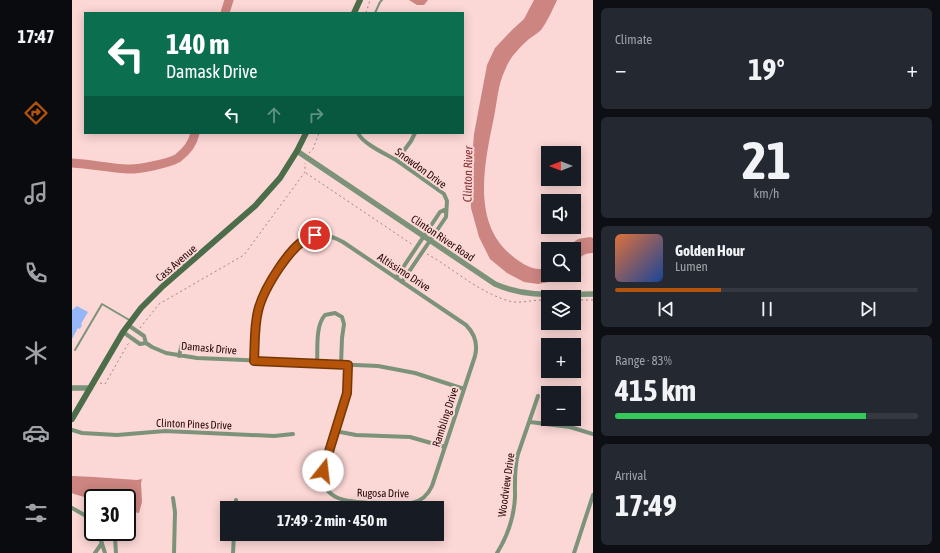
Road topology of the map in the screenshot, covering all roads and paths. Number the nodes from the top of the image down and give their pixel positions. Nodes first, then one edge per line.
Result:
1 (360, 0) edge
2 (370, 0) edge
3 (382, 0) edge
4 (354, 12) edge
5 (366, 12) edge
6 (375, 12) edge
7 (306, 134) edge
8 (319, 134) edge
9 (358, 134) edge
10 (414, 134) edge
11 (297, 151) junction
12 (310, 152) dead end
13 (397, 160) junction
14 (305, 165) dead end
15 (305, 172) junction
16 (446, 208) junction
17 (424, 237) junction
18 (430, 241) junction
19 (417, 247) junction
20 (423, 251) junction
21 (396, 278) junction
22 (402, 282) junction
23 (593, 294) edge
24 (541, 300) edge
25 (581, 300) edge
26 (593, 300) edge
27 (129, 323) junction
28 (123, 332) junction
29 (138, 332) junction
30 (474, 337) joint
31 (133, 339) junction
32 (146, 343) junction
33 (182, 344) dead end
34 (75, 350) dead end
35 (179, 356) junction
36 (254, 361) junction
37 (317, 364) junction
38 (341, 365) junction
39 (348, 365) junction
40 (94, 381) junction
41 (72, 388) edge
42 (90, 388) junction
43 (464, 389) junction
44 (538, 396) dead end
45 (72, 419) edge
46 (530, 422) junction
47 (72, 430) edge
48 (336, 430) junction
49 (293, 434) dead end
50 (593, 434) edge
51 (445, 447) junction
52 (593, 495) edge
53 (173, 498) dead end
54 (422, 499) joint
55 (72, 508) edge
56 (84, 515) edge
57 (101, 541) edge
58 (115, 541) edge
59 (234, 541) edge
60 (102, 544) junction
61 (95, 553) edge
62 (105, 553) edge
63 (116, 553) edge
64 (174, 553) edge
65 (233, 553) edge
66 (497, 553) edge
67 (574, 553) edge

1 - 4 main road
2 - 5 path
3 - 6 lane
7 - 11 main road, Cass Avenue
8 - 12 path
9 - 13 street, Snowdon Drive
10 - 13 street
11 - 17 street, Clinton River Road
11 - 27 main road, Cass Avenue
13 - 16 street, Snowdon Drive
14 - 15 path
15 - 19 path
15 - 29 path
16 - 17 street
16 - 18 street
17 - 18 street, Clinton River Road
17 - 19 street
18 - 20 street
18 - 23 street, Clinton River Road
19 - 21 street
20 - 22 street
20 - 24 path
21 - 22 street, Altissimo Drive
21 - 36 street, Altissimo Drive
22 - 30 street, Altissimo Drive
25 - 26 path
27 - 28 main road, Cass Avenue
27 - 29 street
27 - 34 lane
28 - 31 street, Damask Drive
28 - 40 main road, Cass Avenue
29 - 32 street
30 - 43 street, Rambling Drive
31 - 32 street, Damask Drive
31 - 40 path
32 - 35 street, Damask Drive
33 - 35 street
35 - 36 street, Damask Drive
36 - 37 street, Damask Drive
37 - 38 street, Damask Drive
37 - 38 street
38 - 39 street, Damask Drive
39 - 43 street, Damask Drive
39 - 48 street
40 - 42 main road, Cass Avenue
41 - 42 street
42 - 45 main road, Cass Avenue
43 - 51 street, Rambling Drive
44 - 46 street, Woodview Drive
46 - 50 street
46 - 66 street, Woodview Drive
47 - 49 street, Clinton Pines Drive
48 - 51 street
48 - 54 street, Rugosa Drive
51 - 54 street, Rambling Drive
52 - 67 street
53 - 64 street
55 - 56 street
57 - 60 street
58 - 63 street
59 - 65 street
60 - 61 street
60 - 62 street

